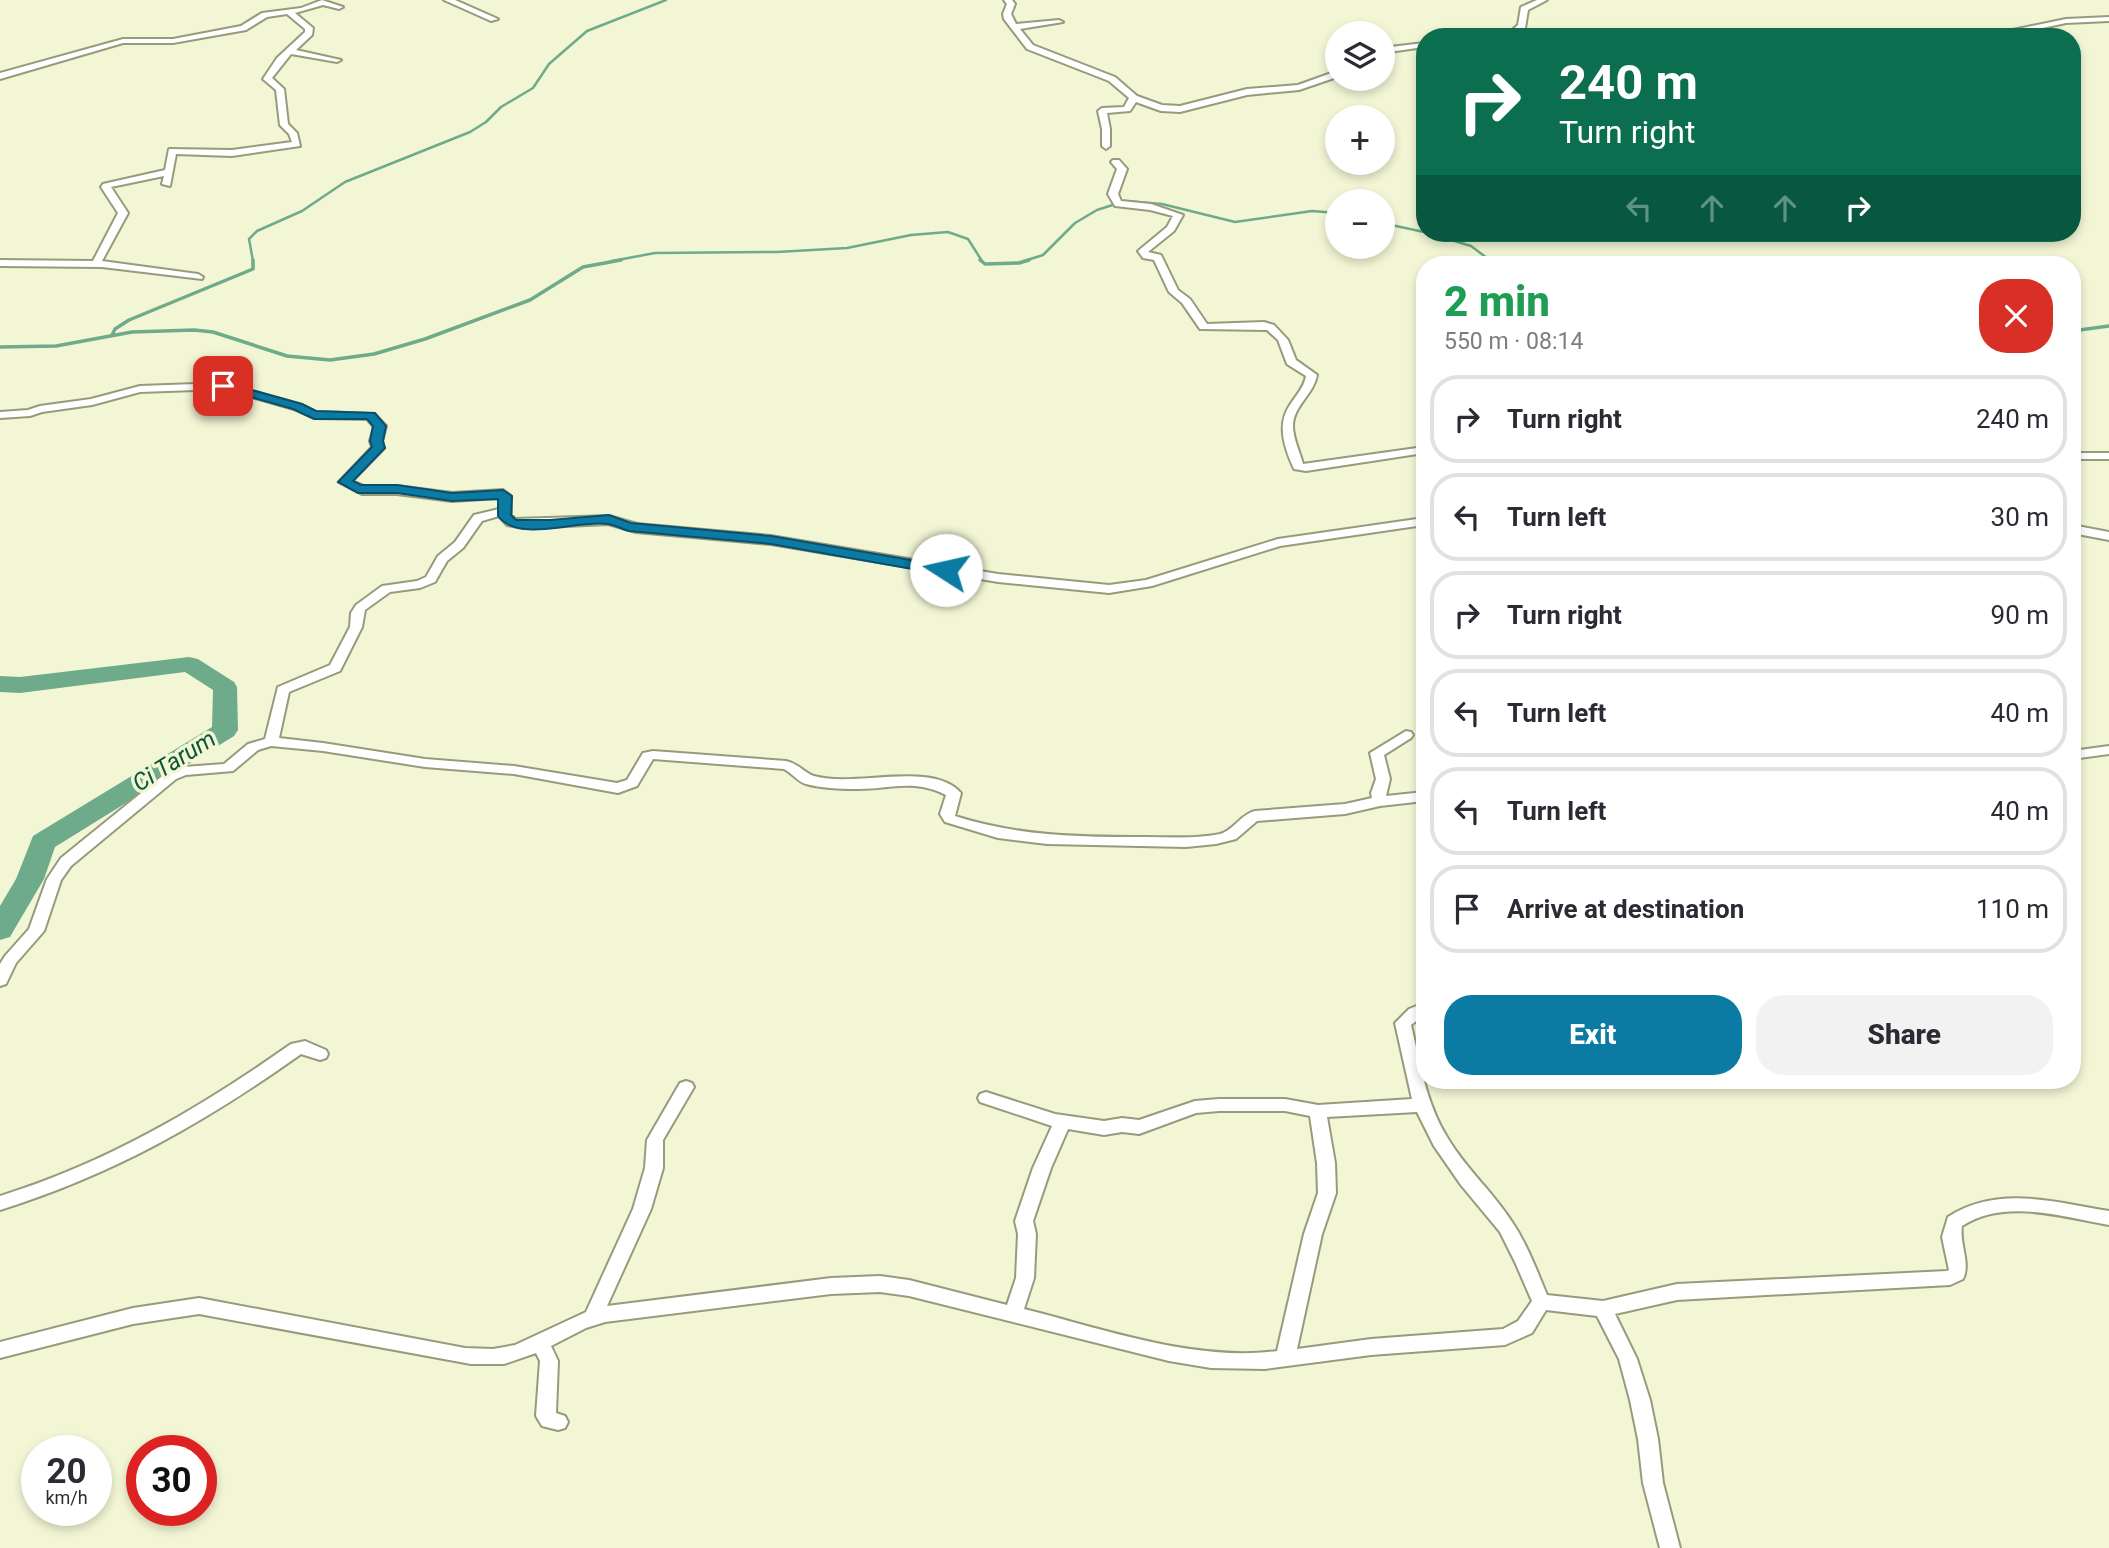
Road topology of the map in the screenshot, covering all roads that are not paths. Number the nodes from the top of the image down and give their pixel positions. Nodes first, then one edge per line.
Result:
1 (448, 0) edge
2 (1008, 0) edge
3 (1543, 0) edge
4 (326, 1) edge
5 (339, 7) dead end
6 (289, 12) junction
7 (494, 19) dead end
8 (2109, 19) edge
9 (1059, 22) dead end
10 (1015, 27) junction
11 (1519, 28) edge
12 (2032, 28) edge
13 (1416, 46) edge
14 (1395, 49) edge
15 (290, 51) junction
16 (337, 60) dead end
17 (0, 76) edge
18 (1325, 78) edge
19 (1134, 98) junction
20 (1106, 146) dead end
21 (1116, 162) dead end
22 (168, 172) junction
23 (167, 184) dead end
24 (0, 263) edge
25 (99, 264) junction
26 (198, 277) dead end
27 (0, 415) edge
28 (1416, 451) edge
29 (2081, 456) edge
30 (2109, 456) edge
31 (503, 512) junction
32 (1416, 522) edge
33 (2081, 531) edge
34 (2109, 536) edge
35 (1406, 735) dead end
36 (271, 742) junction
37 (2109, 750) edge
38 (2081, 754) edge
39 (1416, 798) edge
40 (1380, 801) junction
41 (0, 980) edge
42 (1416, 1013) edge
43 (320, 1054) dead end
44 (1416, 1079) edge
45 (687, 1087) dead end
46 (1418, 1089) edge
47 (986, 1098) dead end
48 (1422, 1105) junction
49 (1318, 1111) junction
50 (1062, 1122) junction
51 (0, 1203) edge
52 (2109, 1218) edge
53 (1541, 1302) junction
54 (1603, 1309) junction
55 (1013, 1314) junction
56 (593, 1316) junction
57 (540, 1341) junction
58 (0, 1350) edge
59 (1285, 1359) junction
60 (558, 1422) dead end
61 (1670, 1548) edge

1 - 7 street
2 - 10 street
3 - 11 street
4 - 5 street
4 - 6 street
6 - 15 street
6 - 17 street
8 - 12 street
9 - 10 street
10 - 19 street
13 - 14 street
15 - 16 street
15 - 22 street
18 - 19 street
19 - 20 street
21 - 28 street
22 - 23 street
22 - 25 street
24 - 25 street
25 - 26 street
27 - 31 street
29 - 30 street
31 - 32 street
31 - 36 street
33 - 34 street
35 - 40 street
36 - 40 street
36 - 41 street
37 - 38 street
39 - 40 street
42 - 44 street
43 - 51 street
45 - 56 street
46 - 48 street
47 - 50 street
48 - 49 street
48 - 53 street
49 - 50 street
49 - 59 street
50 - 55 street
52 - 54 street
53 - 54 street
53 - 59 street
54 - 61 street
55 - 56 street
55 - 59 street
56 - 57 street
57 - 58 street
57 - 60 street

